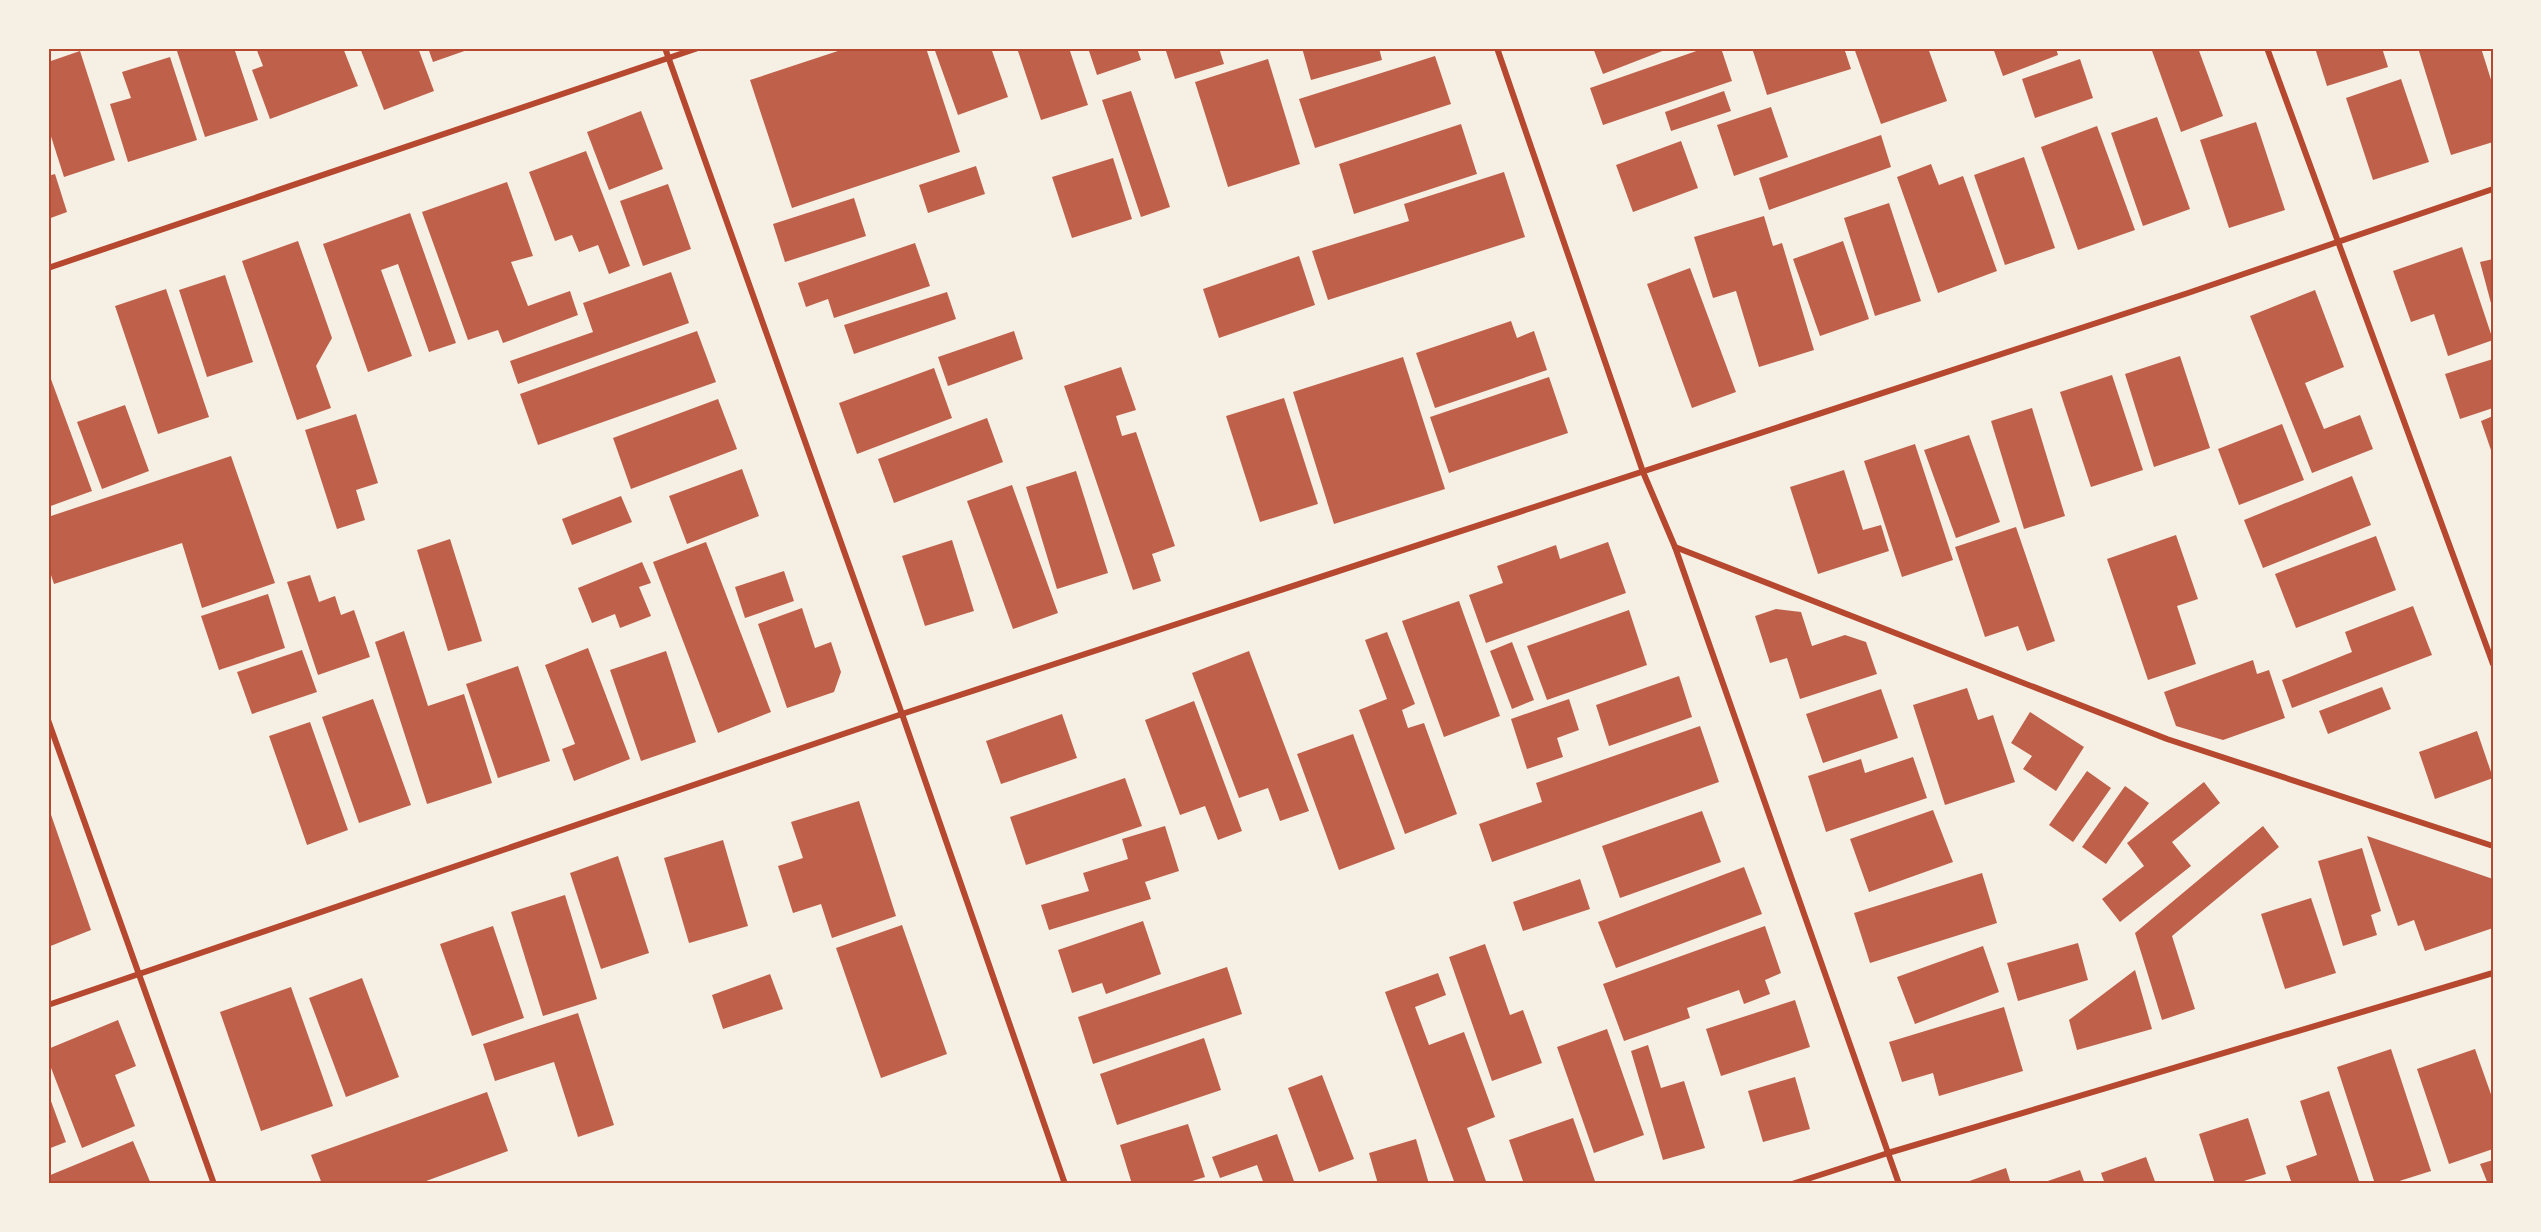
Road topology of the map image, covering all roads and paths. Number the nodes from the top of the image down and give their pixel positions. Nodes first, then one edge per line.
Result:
1 (665, 48) edge
2 (698, 48) edge
3 (1497, 48) edge
4 (2267, 48) edge
5 (668, 57) junction
6 (2493, 189) edge
7 (2337, 241) junction
8 (48, 268) edge
9 (1643, 472) junction
10 (1675, 547) junction
11 (2493, 664) edge
12 (902, 714) junction
13 (48, 720) edge
14 (2493, 846) edge
15 (2493, 973) edge
16 (138, 976) junction
17 (48, 1005) edge
18 (1888, 1153) junction
19 (214, 1184) edge
20 (1065, 1184) edge
21 (1792, 1184) edge
22 (1899, 1184) edge

1 - 5 street
2 - 5 street
3 - 9 street
4 - 7 street
5 - 8 street
5 - 12 street
6 - 7 street
7 - 9 street
7 - 11 street
9 - 10 street
9 - 12 street
10 - 14 street
10 - 18 street
12 - 16 street
12 - 20 street
13 - 16 street
15 - 18 street
16 - 17 street
16 - 19 street
18 - 21 street
18 - 22 street

